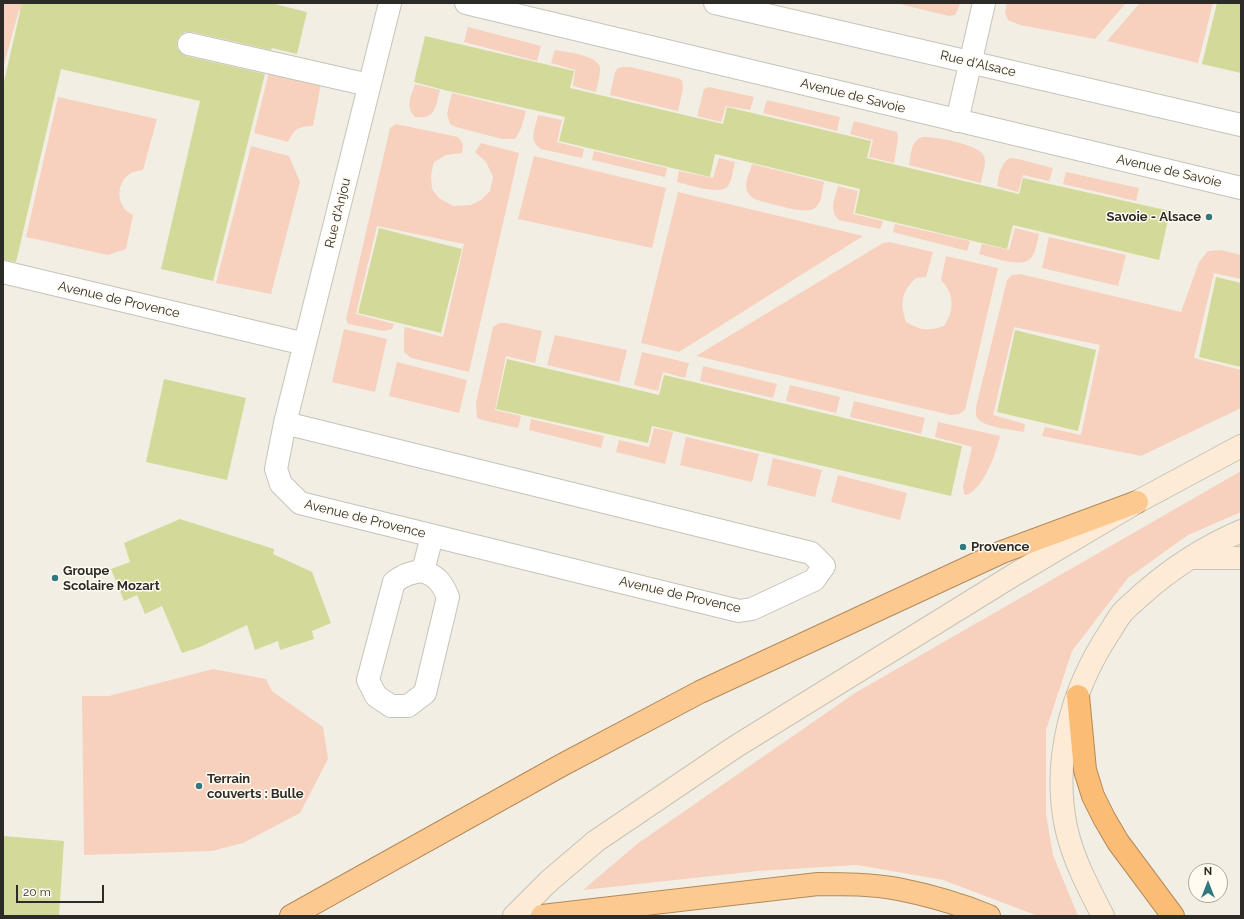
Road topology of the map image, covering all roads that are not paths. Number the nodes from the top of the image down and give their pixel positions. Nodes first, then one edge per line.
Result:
1 (390, 3) edge
2 (466, 3) edge
3 (715, 3) edge
4 (984, 3) edge
5 (189, 44) dead end
6 (970, 62) junction
7 (369, 84) junction
8 (957, 121) junction
9 (1241, 125) edge
10 (1241, 188) edge
11 (3, 272) edge
12 (305, 344) junction
13 (285, 423) junction
14 (1241, 446) edge
15 (1137, 502) junction
16 (1241, 531) edge
17 (432, 536) junction
18 (1192, 558) junction
19 (1241, 558) edge
20 (423, 571) junction
21 (1078, 696) junction
22 (291, 916) edge
23 (514, 916) edge
24 (542, 916) edge
25 (988, 916) edge
26 (1103, 916) edge
27 (1173, 916) edge

1 - 7 street, Rue d'Anjou
2 - 8 street, Avenue de Savoie
3 - 6 street, Rue d'Alsace
4 - 6 street
5 - 7 street
6 - 8 street
6 - 9 street, Rue d'Alsace
7 - 12 street, Rue d'Anjou
8 - 10 street, Avenue de Savoie
11 - 12 street, Avenue de Provence
12 - 13 street, Rue d'Anjou
13 - 17 street, Avenue de Provence
13 - 17 street, Avenue de Provence
14 - 15 main road
15 - 22 highway
15 - 23 main road
16 - 18 main road
17 - 20 street
18 - 19 main road
18 - 21 main road
20 - 20 street
21 - 26 main road
21 - 27 highway
24 - 25 highway

